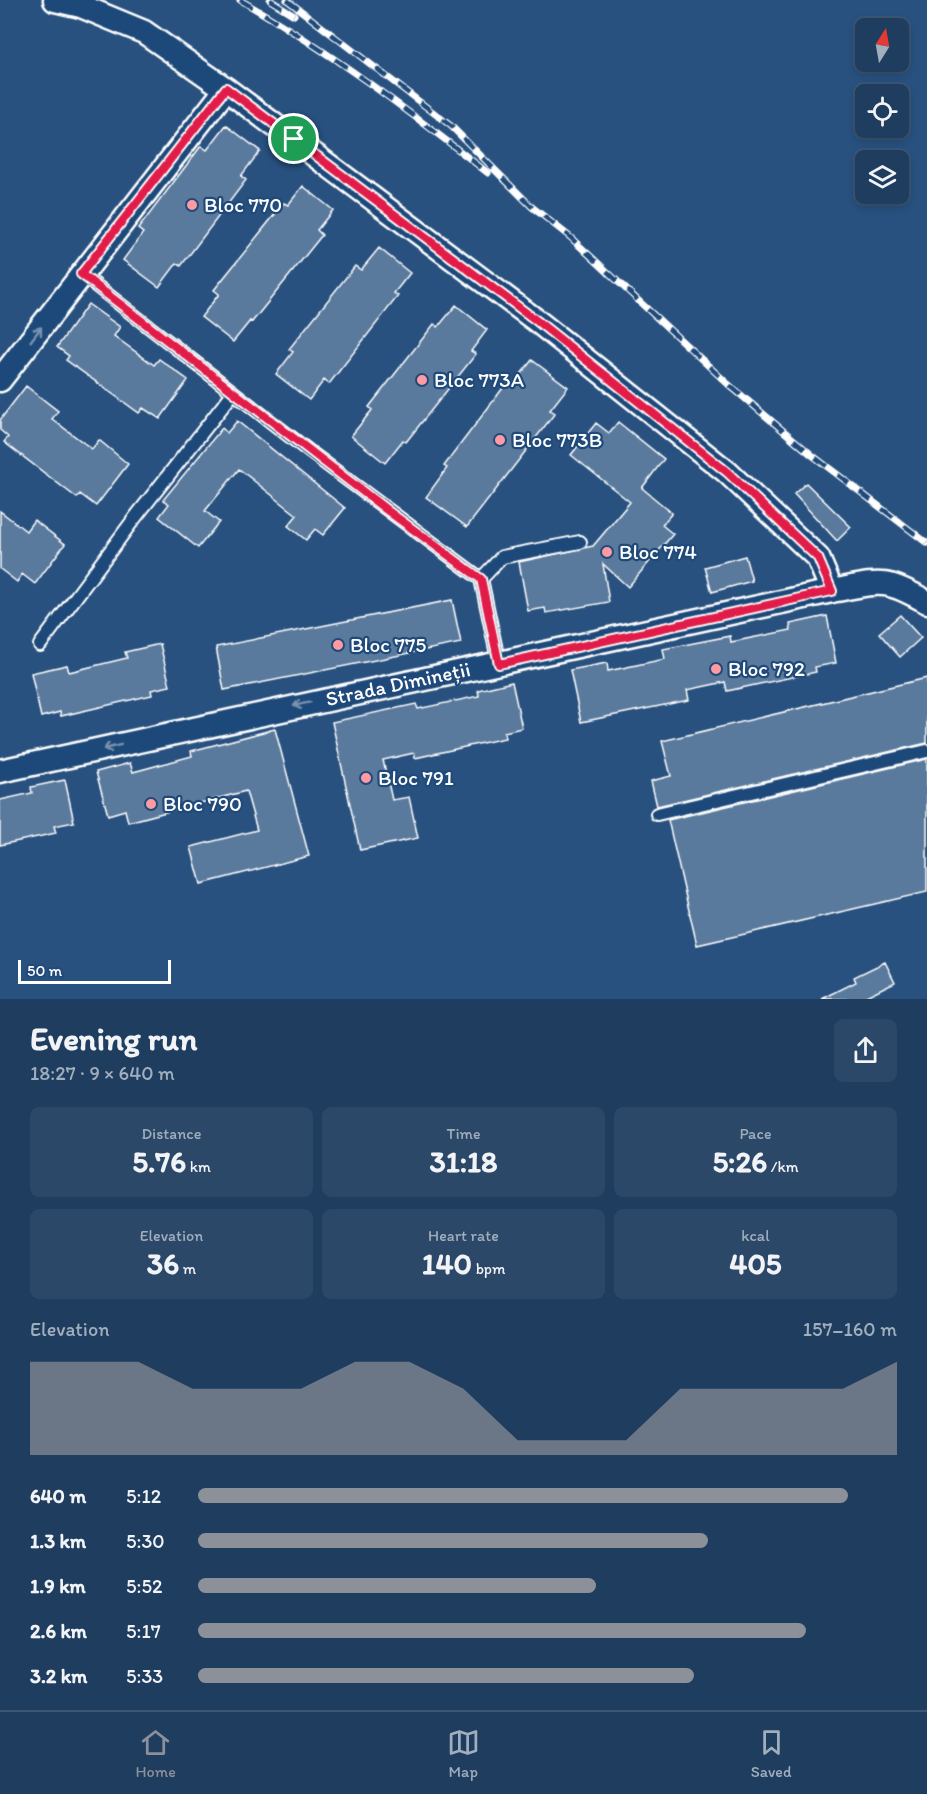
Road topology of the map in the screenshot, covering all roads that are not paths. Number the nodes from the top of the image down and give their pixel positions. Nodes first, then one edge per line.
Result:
1 (55, 0) edge
2 (226, 88) junction
3 (81, 274) junction
4 (0, 380) edge
5 (233, 393) junction
6 (580, 542) dead end
7 (481, 579) junction
8 (832, 591) junction
9 (927, 602) edge
10 (40, 645) dead end
11 (499, 664) junction
12 (927, 751) edge
13 (0, 771) edge
14 (657, 814) dead end

1 - 2 street
2 - 3 street
2 - 8 street
4 -> 3 street
3 - 5 lane
5 - 7 lane
5 - 10 lane
6 - 7 lane
7 - 11 lane
8 - 9 street, Strada Dimineții
8 - 11 street, Strada Dimineții
11 -> 13 street, Strada Dimineții
12 - 14 lane

